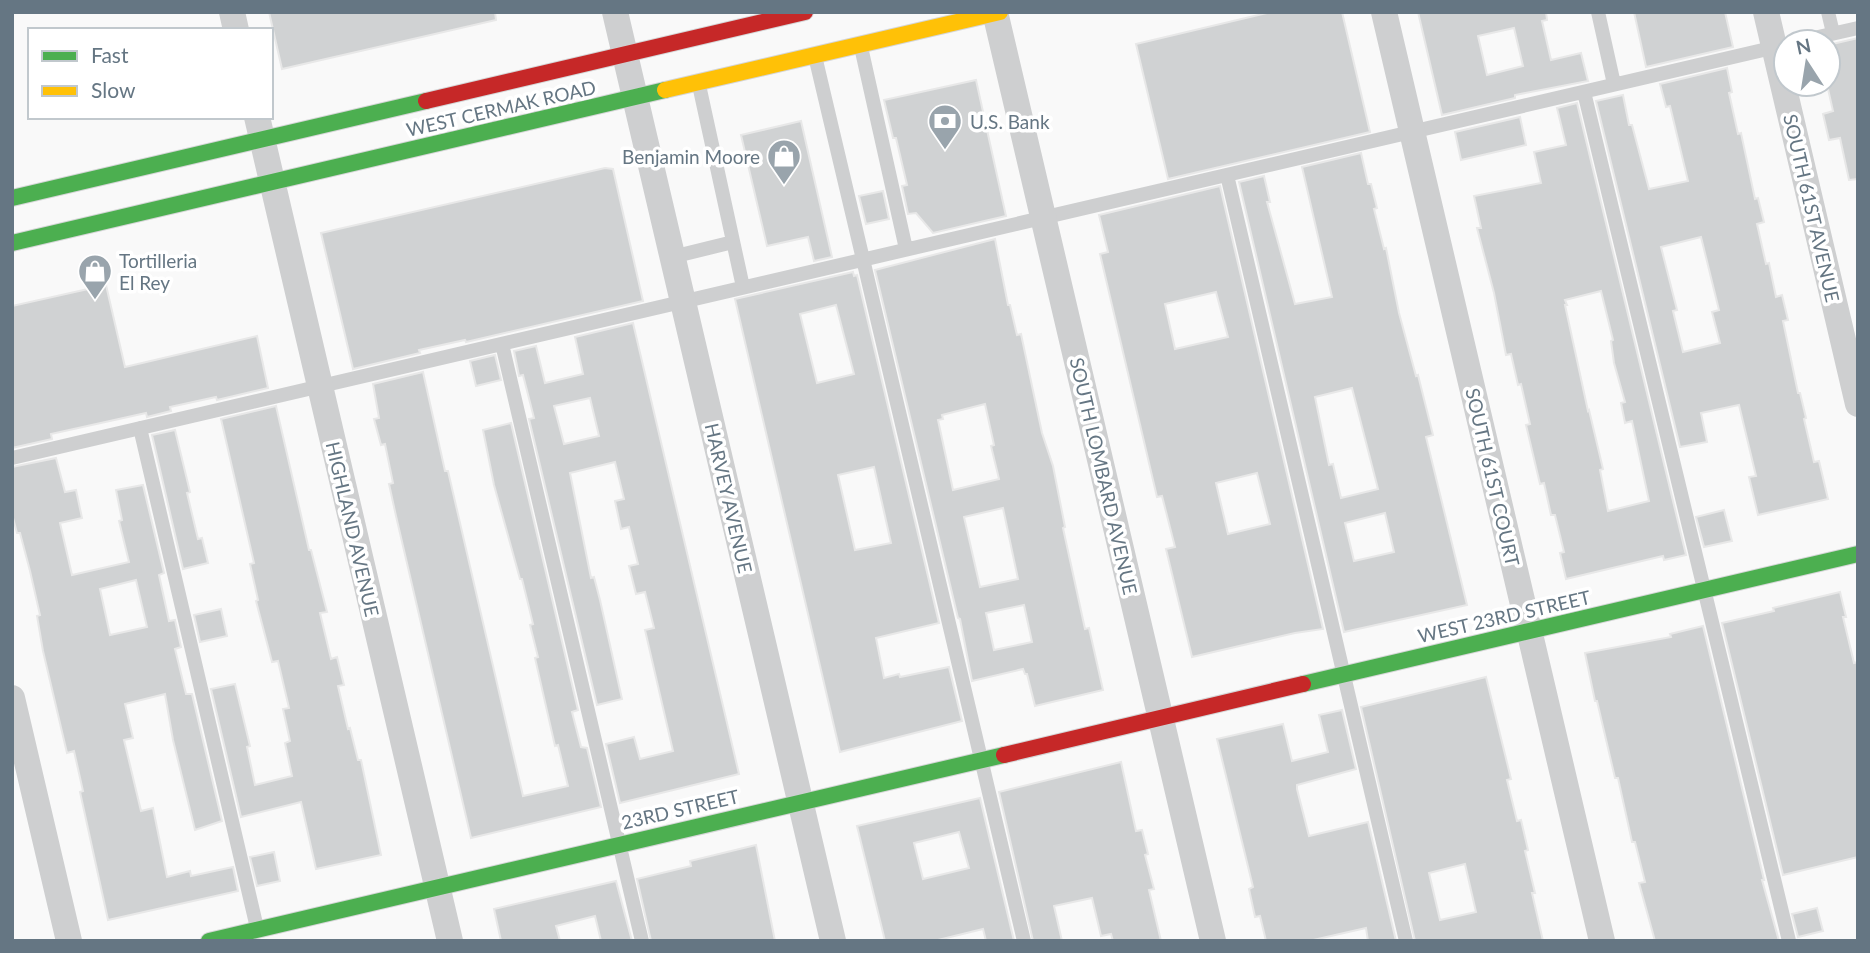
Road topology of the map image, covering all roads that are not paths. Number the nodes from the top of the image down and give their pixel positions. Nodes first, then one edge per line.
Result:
1 (615, 12) edge
2 (805, 12) edge
3 (1384, 12) edge
4 (1598, 12) edge
5 (1766, 12) edge
6 (997, 13) edge
7 (1776, 28) edge
8 (860, 45) junction
9 (1772, 47) edge
10 (625, 55) junction
11 (815, 56) junction
12 (698, 83) junction
13 (1614, 84) junction
14 (1584, 92) junction
15 (1797, 98) edge
16 (635, 99) junction
17 (259, 128) edge
18 (1412, 132) junction
19 (1227, 175) junction
20 (272, 182) junction
21 (12, 198) edge
22 (1043, 217) junction
23 (733, 242) junction
24 (12, 243) edge
25 (906, 249) junction
26 (672, 257) junction
27 (864, 259) junction
28 (743, 288) junction
29 (683, 302) junction
30 (502, 344) junction
31 (320, 386) junction
32 (1858, 404) edge
33 (140, 428) junction
34 (12, 458) edge
35 (1858, 554) edge
36 (1704, 590) junction
37 (1529, 632) junction
38 (1344, 675) junction
39 (12, 698) edge
40 (1161, 719) junction
41 (982, 761) junction
42 (800, 803) junction
43 (620, 845) junction
44 (438, 887) junction
45 (259, 935) edge
46 (69, 941) edge
47 (209, 941) edge
48 (450, 941) edge
49 (642, 941) edge
50 (832, 941) edge
51 (1024, 941) edge
52 (1213, 941) edge
53 (1406, 941) edge
54 (1602, 941) edge
55 (1789, 941) edge

1 - 10 street, HARVEY AVENUE
2 - 10 main road, WEST CERMAK ROAD
3 - 18 street, SOUTH 61ST COURT
4 - 13 lane
5 - 7 street, SOUTH 61ST AVENUE
6 - 8 main road, WEST CERMAK ROAD
6 - 22 street, SOUTH LOMBARD AVENUE
8 - 11 main road, WEST CERMAK ROAD
8 - 25 lane
9 - 13 lane
10 - 16 street, HARVEY AVENUE
10 - 17 main road, WEST CERMAK ROAD
11 - 12 main road, WEST CERMAK ROAD
11 - 27 lane
12 - 16 main road, WEST CERMAK ROAD
12 - 23 lane
13 - 14 lane
14 - 18 lane
14 - 36 lane
15 - 32 street, SOUTH 61ST AVENUE
16 - 20 main road, WEST CERMAK ROAD
16 - 26 street, HARVEY AVENUE
17 - 20 street, HIGHLAND AVENUE
17 - 21 main road, WEST CERMAK ROAD
18 - 19 lane
18 - 37 street, SOUTH 61ST COURT
19 - 22 lane
19 - 38 lane
20 - 24 main road, WEST CERMAK ROAD
20 - 31 street, HIGHLAND AVENUE
22 - 25 lane
22 - 40 street, SOUTH LOMBARD AVENUE
23 - 26 lane
23 - 28 lane
25 - 27 lane
26 - 29 street, HARVEY AVENUE
27 - 28 lane
27 - 41 lane
28 - 29 lane
29 - 30 lane
29 - 42 street, HARVEY AVENUE
30 - 31 lane
30 - 43 lane
31 - 33 lane
31 - 44 street, HIGHLAND AVENUE
33 - 34 lane
33 - 45 lane
35 - 36 main road, WEST 23RD STREET
36 - 37 main road, WEST 23RD STREET
36 - 55 lane
37 - 38 main road, WEST 23RD STREET
37 - 54 street, SOUTH 61ST COURT
38 - 40 main road, WEST 23RD STREET
38 - 53 lane
39 - 46 street
40 - 41 main road, 23RD STREET
40 - 52 street, SOUTH LOMBARD AVENUE
41 - 42 main road, 23RD STREET
41 - 51 lane
42 - 43 main road, 23RD STREET
42 - 50 street, HARVEY AVENUE
43 - 44 main road, 23RD STREET
43 - 49 lane
44 - 45 main road, 23RD STREET
44 - 48 street, HIGHLAND AVENUE
45 - 47 main road, 23RD STREET

